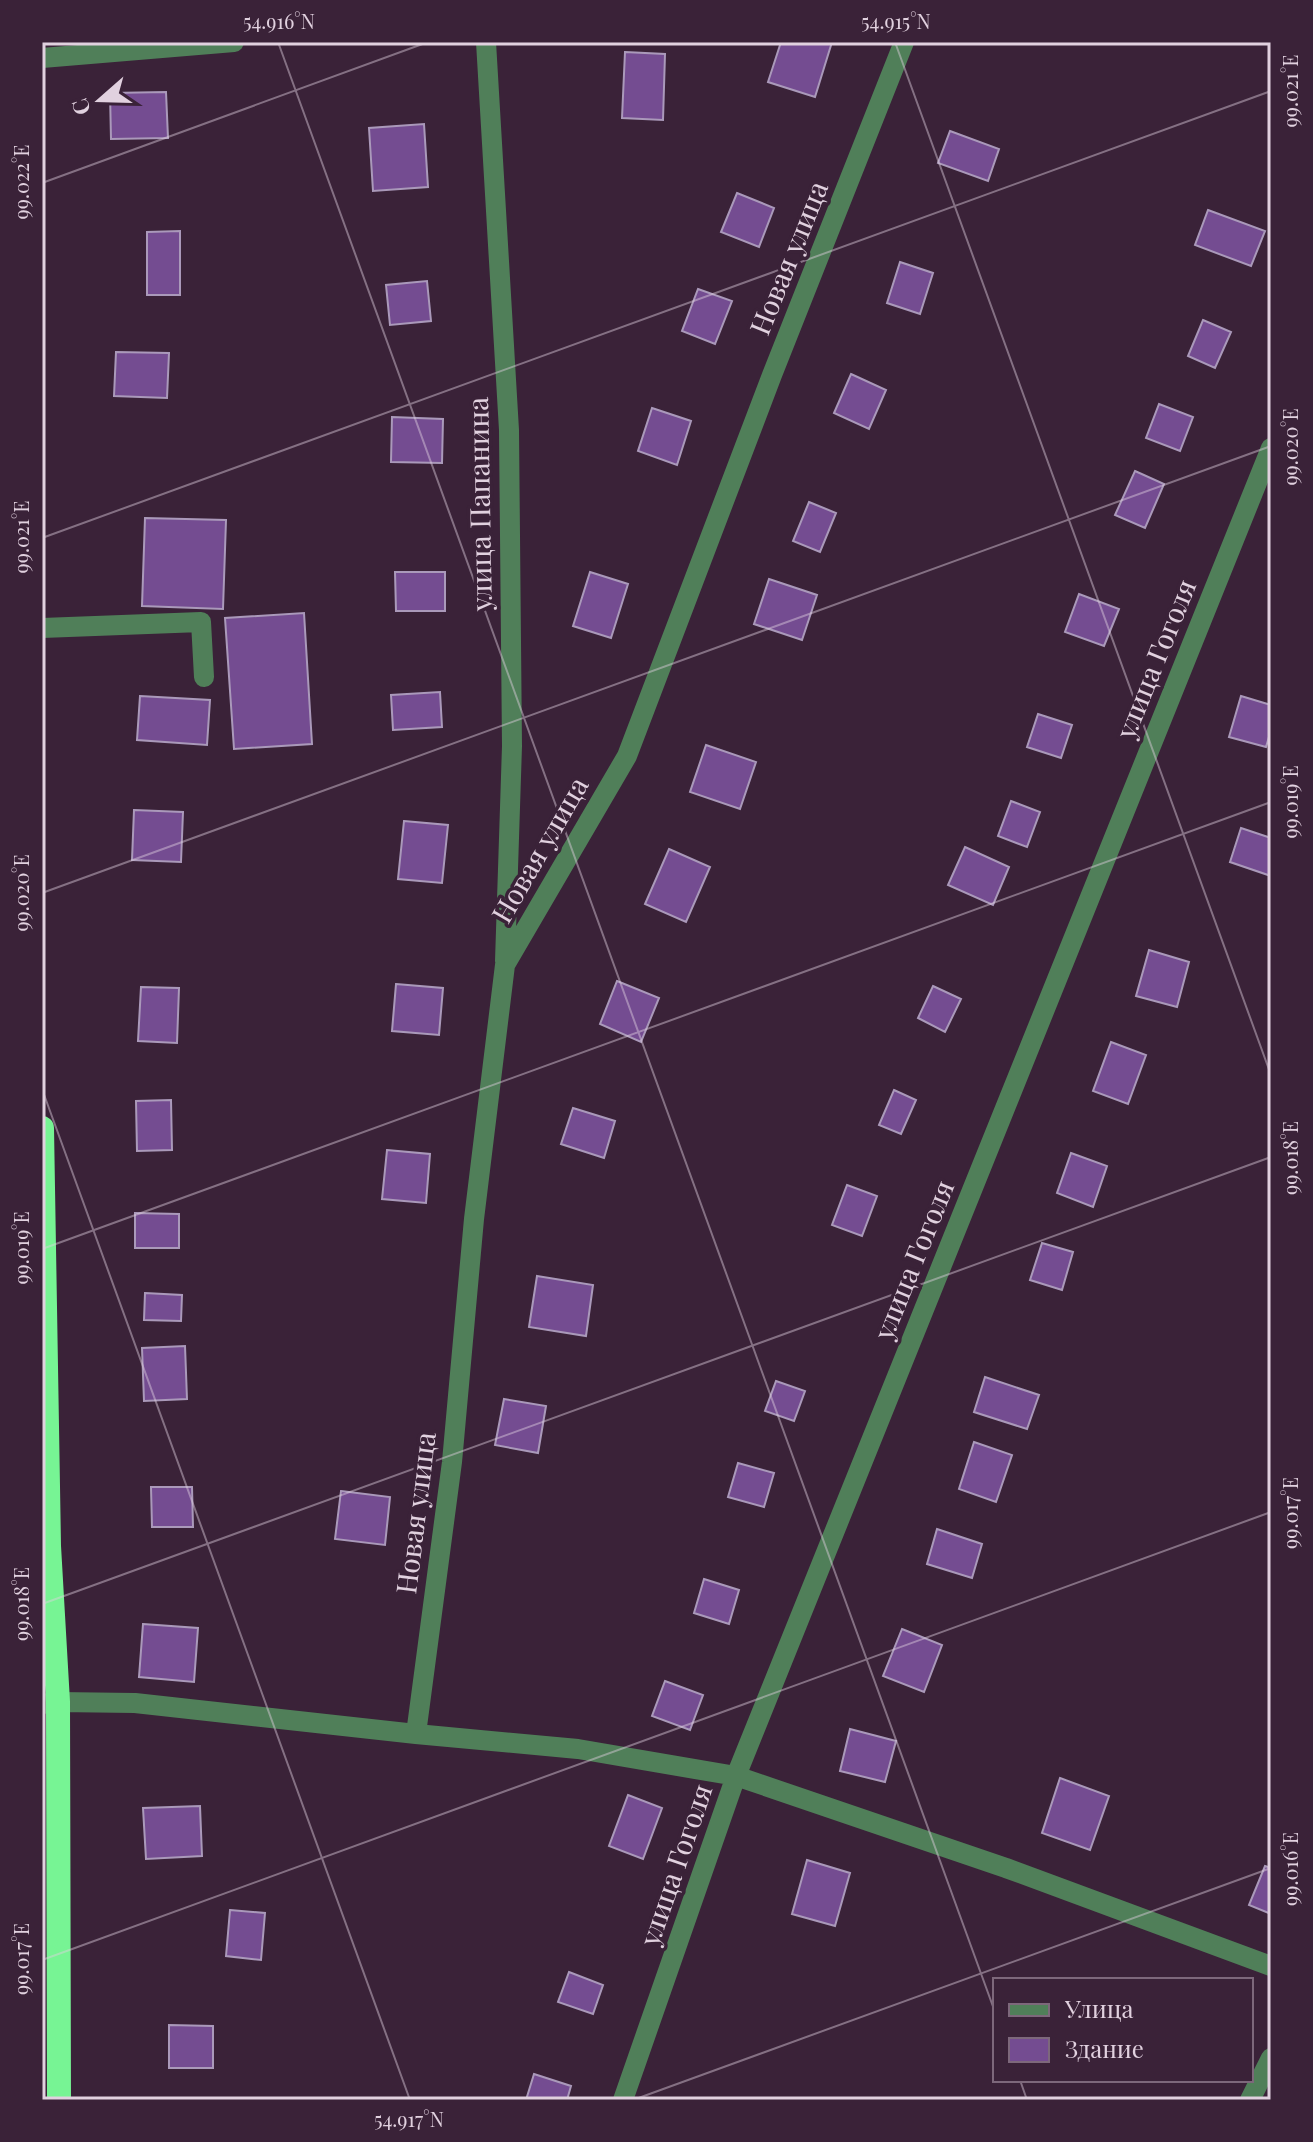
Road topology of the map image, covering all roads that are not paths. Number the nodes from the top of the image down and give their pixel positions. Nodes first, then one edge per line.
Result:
1 (234, 42) edge
2 (486, 42) edge
3 (904, 42) edge
4 (42, 58) edge
5 (1271, 448) edge
6 (42, 628) edge
7 (204, 677) dead end
8 (505, 965) junction
9 (42, 1128) edge
10 (50, 1703) edge
11 (416, 1734) junction
12 (736, 1776) junction
13 (1271, 1966) edge
14 (1271, 2058) edge
15 (59, 2100) edge
16 (623, 2100) edge
17 (1250, 2100) edge

1 - 4 street
2 - 8 street, улица Папанина
3 - 8 street, Новая улица
5 - 12 street, улица Гоголя
6 - 7 street
8 - 11 street, Новая улица
9 - 10 highway
10 - 11 street
10 - 15 highway
11 - 12 street
12 - 13 street
12 - 16 street, улица Гоголя
14 - 17 street

